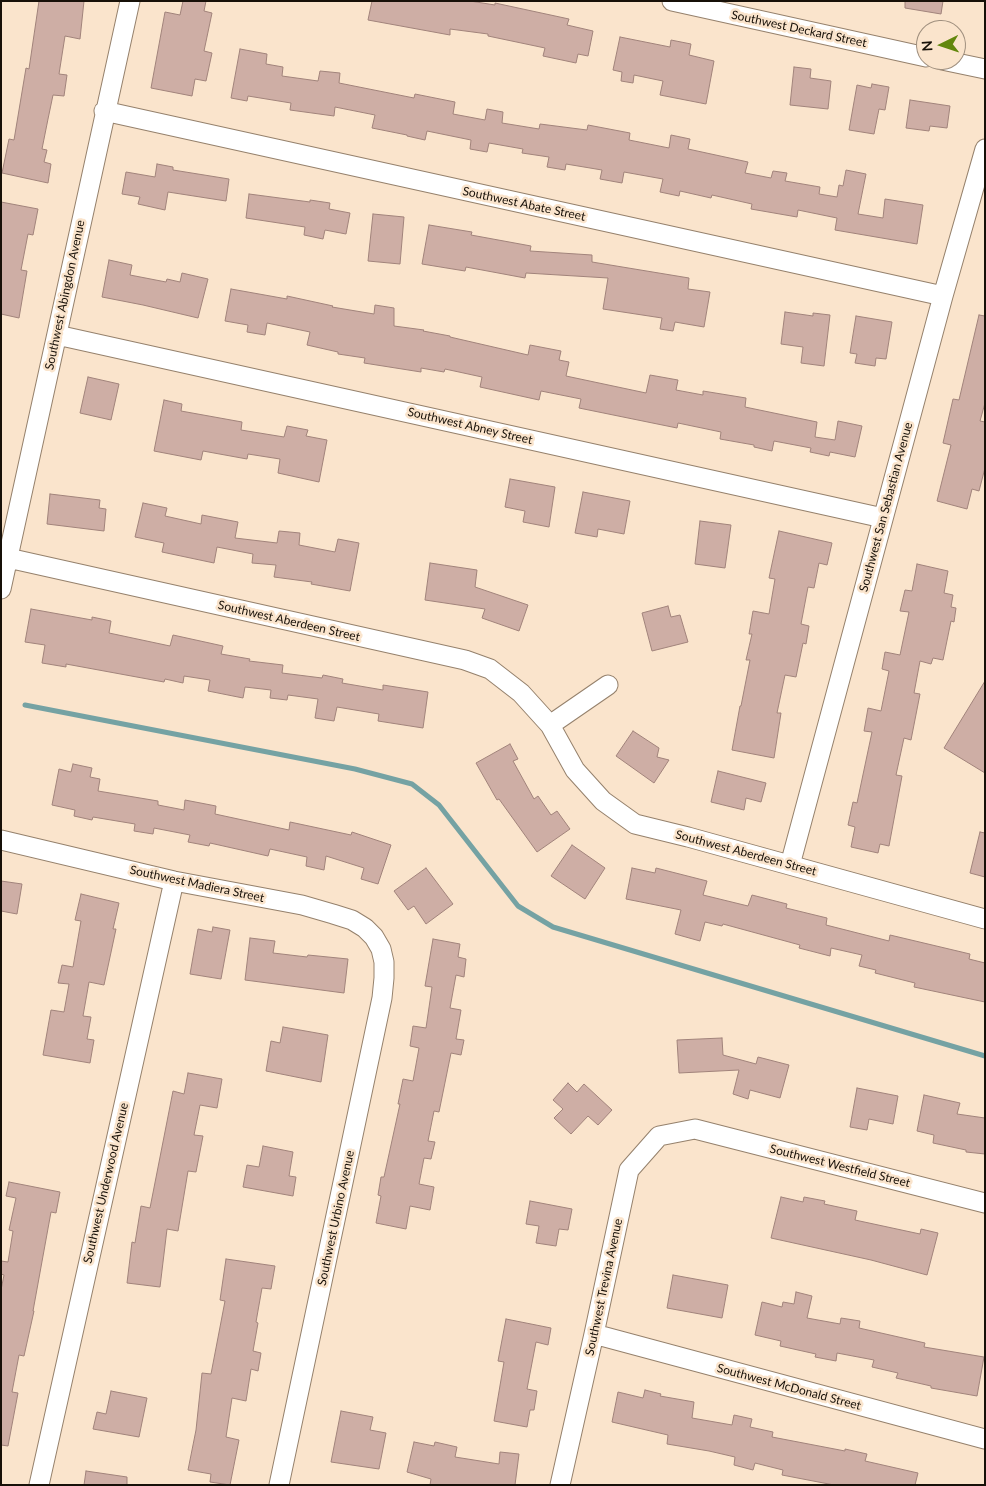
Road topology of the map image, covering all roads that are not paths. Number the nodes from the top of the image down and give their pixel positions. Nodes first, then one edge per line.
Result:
1 (130, 1) edge
2 (672, 1) edge
3 (916, 55) edge
4 (966, 65) edge
5 (985, 69) edge
6 (104, 111) junction
7 (985, 150) edge
8 (943, 296) junction
9 (57, 335) junction
10 (883, 518) junction
11 (8, 558) junction
12 (1, 589) edge
13 (608, 685) dead end
14 (550, 725) junction
15 (1, 840) edge
16 (790, 865) junction
17 (174, 881) junction
18 (985, 919) edge
19 (381, 949) joint
20 (695, 1129) joint
21 (985, 1202) edge
22 (594, 1334) junction
23 (985, 1440) edge
24 (282, 1484) edge
25 (39, 1485) edge
26 (560, 1485) edge

1 - 6 street, Southwest Abingdon Avenue
2 - 3 street, Southwest Deckard Street
4 - 5 street
6 - 8 street, Southwest Abate Street
6 - 9 street, Southwest Abingdon Avenue
7 - 8 street, Southwest San Sebastian Avenue
8 - 10 street, Southwest San Sebastian Avenue
9 - 10 street, Southwest Abney Street
9 - 11 street, Southwest Abingdon Avenue
10 - 16 street, Southwest San Sebastian Avenue
11 - 12 street, Southwest Abingdon Avenue
11 - 14 street, Southwest Aberdeen Street
13 - 14 street
14 - 16 street, Southwest Aberdeen Street
15 - 17 street, Southwest Madiera Street
16 - 18 street, Southwest Aberdeen Street
17 - 19 street, Southwest Madiera Street
17 - 25 street, Southwest Underwood Avenue
19 - 24 street, Southwest Urbino Avenue
20 - 21 street, Southwest Westfield Street
20 - 22 street, Southwest Trevina Avenue
22 - 23 street, Southwest McDonald Street
22 - 26 street, Southwest Trevina Avenue

